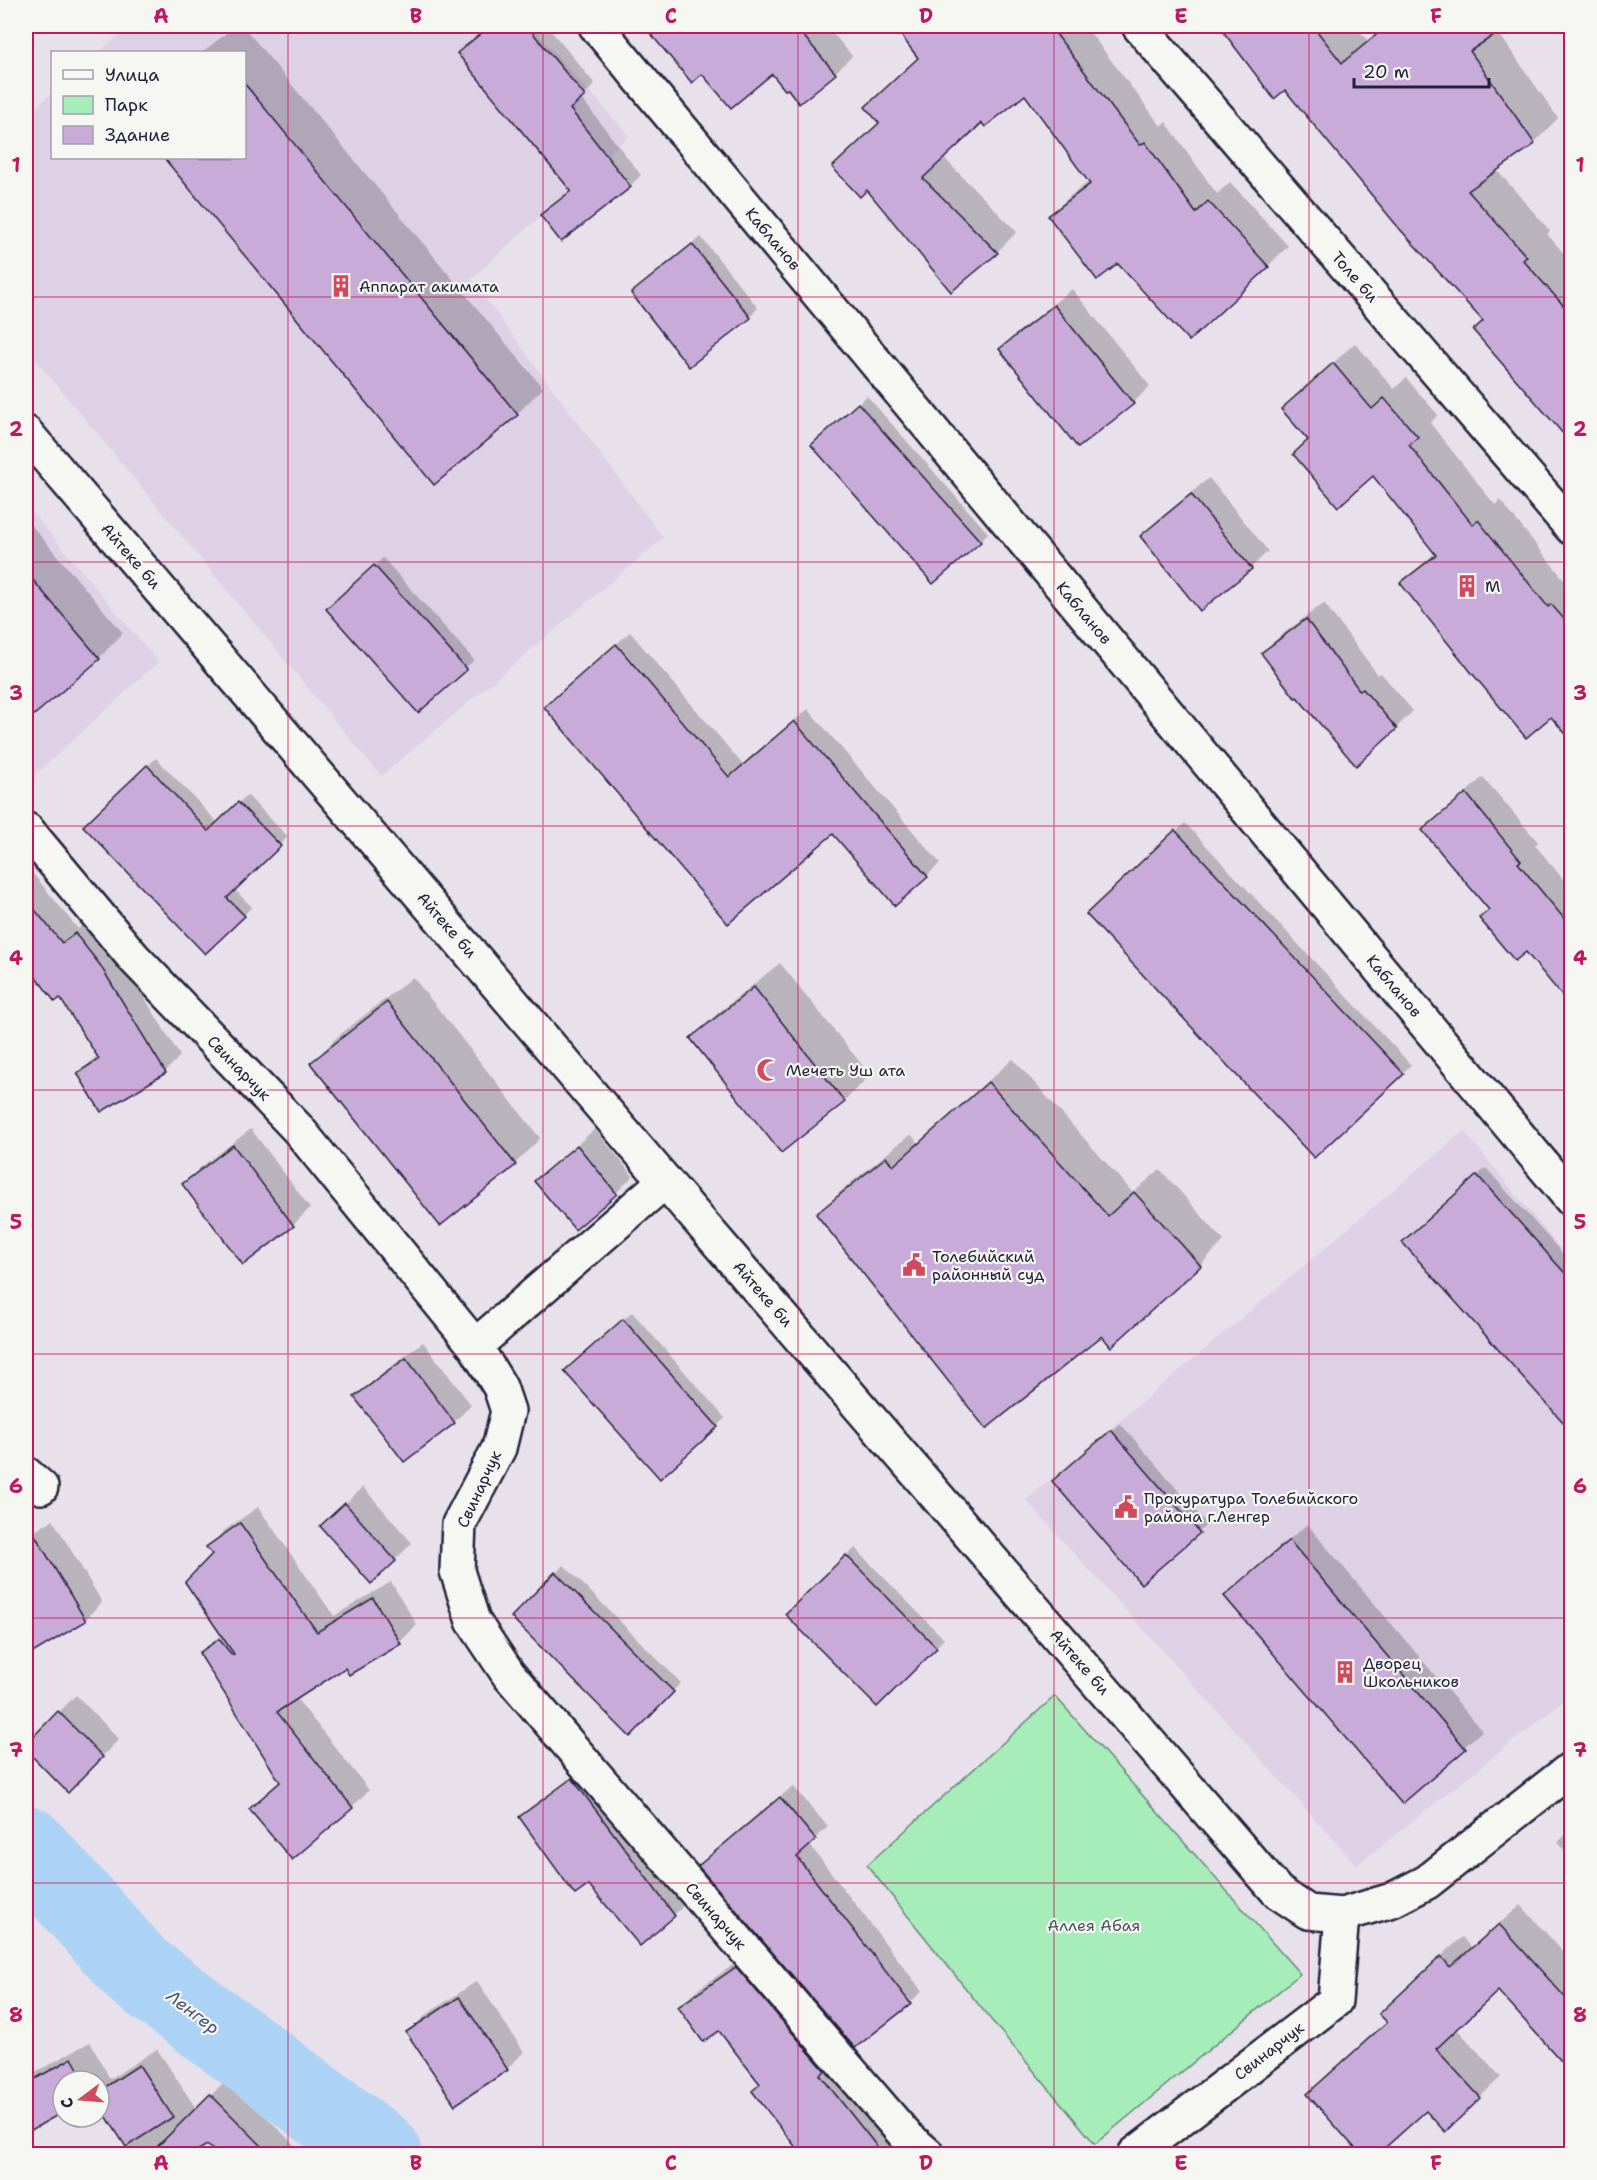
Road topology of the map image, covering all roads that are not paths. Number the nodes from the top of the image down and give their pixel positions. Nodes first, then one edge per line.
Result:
1 (596, 26) edge
2 (1139, 26) edge
3 (26, 433) edge
4 (1572, 528) edge
5 (27, 830) edge
6 (666, 1181) junction
7 (1572, 1200) edge
8 (475, 1346) junction
9 (1572, 1768) edge
10 (1342, 1915) junction
11 (927, 2154) edge
12 (1135, 2154) edge

1 - 7 street, Кабланов
2 - 4 street, Толе би
3 - 6 street, Айтеке би
5 - 8 street, Свинарчук
6 - 8 street
6 - 10 street, Айтеке би
8 - 11 street, Свинарчук
9 - 10 street, Айтеке би
10 - 12 street, Свинарчук

